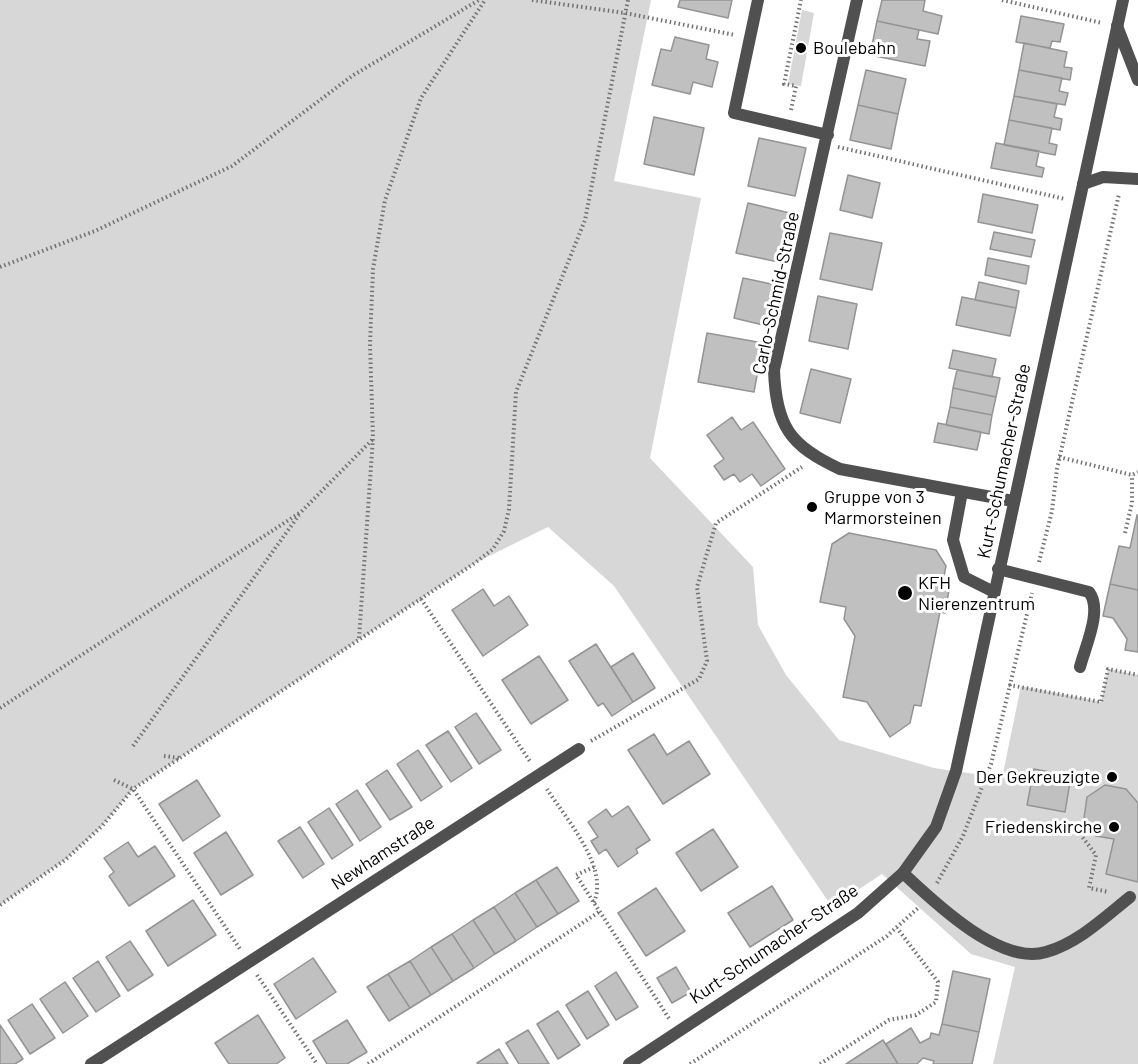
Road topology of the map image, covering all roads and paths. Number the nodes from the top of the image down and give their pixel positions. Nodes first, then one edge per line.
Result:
1 (479, 0) edge
2 (485, 0) edge
3 (532, 0) edge
4 (628, 0) edge
5 (758, 0) edge
6 (801, 0) edge
7 (857, 0) edge
8 (1002, 0) edge
9 (1123, 0) edge
10 (625, 13) junction
11 (1117, 26) junction
12 (750, 39) junction
13 (1138, 80) edge
14 (788, 126) junction
15 (827, 140) junction
16 (1138, 179) edge
17 (1083, 184) junction
18 (1058, 197) dead end
19 (0, 267) edge
20 (373, 438) junction
21 (1059, 456) dead end
22 (815, 458) junction
23 (1138, 472) edge
24 (1132, 475) junction
25 (962, 492) junction
26 (1013, 501) junction
27 (301, 512) junction
28 (1125, 534) dead end
29 (998, 569) junction
30 (994, 592) junction
31 (421, 599) junction
32 (358, 639) junction
33 (1080, 667) dead end
34 (1138, 675) edge
35 (1009, 685) dead end
36 (0, 708) edge
37 (133, 746) dead end
38 (579, 749) joint
39 (164, 756) dead end
40 (180, 758) junction
41 (538, 775) junction
42 (114, 780) dead end
43 (133, 789) junction
44 (1050, 824) dead end
45 (594, 867) junction
46 (903, 873) junction
47 (1130, 897) joint
48 (593, 904) junction
49 (0, 905) edge
50 (599, 912) junction
51 (897, 928) dead end
52 (248, 962) junction
53 (677, 1030) junction
54 (633, 1063) edge
55 (91, 1064) edge
56 (317, 1064) edge
57 (368, 1064) edge
58 (820, 1064) edge

1 - 19 path
2 - 20 path
3 - 10 path
4 - 10 path
5 - 12 street
6 - 14 path
7 - 15 street, Carlo-Schmid-Straße
8 - 11 path
9 - 11 street, Kurt-Schumacher-Straße
10 - 12 path
10 - 31 path
11 - 13 street
11 - 17 street, Kurt-Schumacher-Straße
12 - 14 street
14 - 15 street
15 - 18 path
15 - 22 street, Carlo-Schmid-Straße
16 - 17 street
17 - 26 street, Kurt-Schumacher-Straße
20 - 27 path
20 - 32 path
21 - 24 path
22 - 25 street, Carlo-Schmid-Straße
22 - 38 path
23 - 24 path
24 - 28 path
25 - 26 street, Carlo-Schmid-Straße
25 - 30 street
26 - 29 street, Kurt-Schumacher-Straße
27 - 36 path
27 - 37 path
29 - 30 street, Kurt-Schumacher-Straße
29 - 33 street
30 - 46 street, Kurt-Schumacher-Straße
31 - 32 path
31 - 41 path
32 - 40 path
34 - 35 path
38 - 41 street, Newhamstraße
39 - 40 path
40 - 43 path
41 - 45 path
41 - 52 street, Newhamstraße
42 - 43 path
43 - 49 path
43 - 52 path
44 - 47 path
45 - 48 path
45 - 48 path
46 - 47 street
46 - 53 street, Kurt-Schumacher-Straße
48 - 50 path
50 - 53 path
50 - 57 path
51 - 58 path
52 - 55 street, Newhamstraße
52 - 56 path
53 - 54 street, Kurt-Schumacher-Straße

